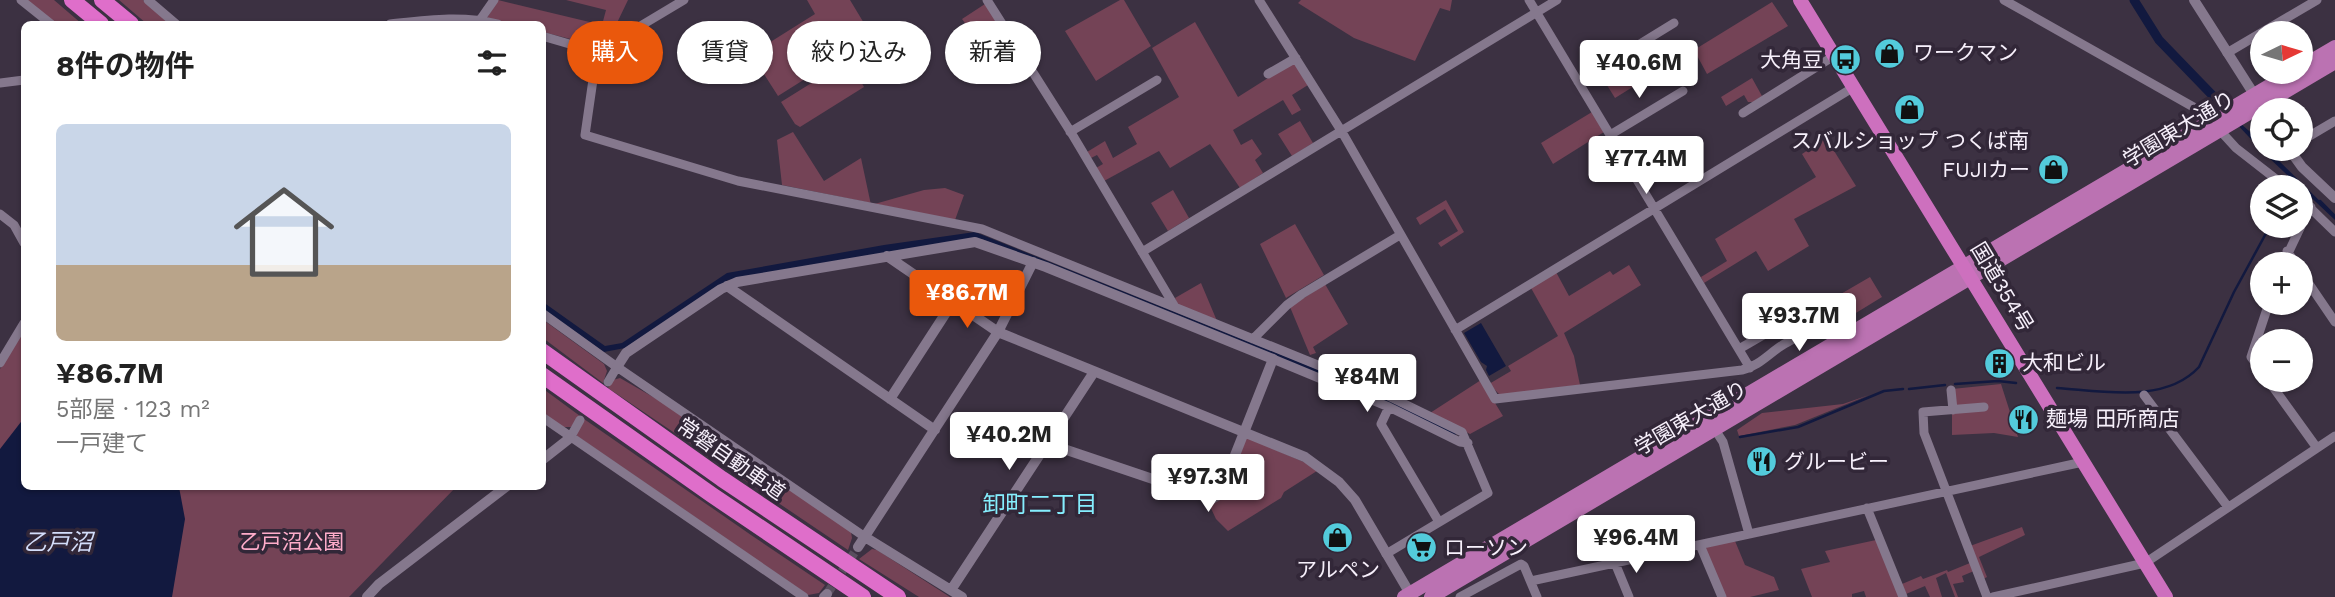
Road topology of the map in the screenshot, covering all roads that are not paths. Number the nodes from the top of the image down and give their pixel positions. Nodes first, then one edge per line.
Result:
1 (22, 0) edge
2 (72, 0) edge
3 (102, 0) edge
4 (148, 0) edge
5 (494, 0) edge
6 (684, 0) edge
7 (987, 0) edge
8 (1529, 0) edge
9 (1557, 0) edge
10 (1800, 0) edge
11 (2004, 0) edge
12 (2194, 0) edge
13 (2317, 0) edge
14 (1263, 2) edge
15 (1536, 13) junction
16 (480, 20) junction
17 (47, 21) edge
18 (97, 21) edge
19 (127, 21) edge
20 (172, 21) edge
21 (419, 21) edge
22 (484, 21) edge
23 (649, 21) edge
24 (1674, 23) dead end
25 (546, 37) edge
26 (567, 43) edge
27 (2335, 47) edge
28 (2227, 52) junction
29 (1834, 56) junction
30 (1296, 58) junction
31 (2314, 59) edge
32 (2335, 62) edge
33 (1268, 74) dead end
34 (21, 80) edge
35 (1157, 80) dead end
36 (1578, 82) junction
37 (0, 83) edge
38 (592, 84) edge
39 (2281, 84) edge
40 (1854, 87) junction
41 (1683, 90) dead end
42 (2256, 98) edge
43 (2266, 98) edge
44 (2271, 98) edge
45 (2250, 109) edge
46 (1743, 113) dead end
47 (2335, 121) edge
48 (2215, 125) junction
49 (1070, 132) junction
50 (1342, 132) junction
51 (2313, 134) edge
52 (1610, 135) junction
53 (2298, 161) edge
54 (2271, 175) edge
55 (2335, 198) edge
56 (1654, 208) junction
57 (2313, 209) edge
58 (0, 214) edge
59 (2335, 232) edge
60 (1400, 235) junction
61 (21, 238) edge
62 (2294, 238) edge
63 (1142, 251) junction
64 (2287, 251) edge
65 (887, 256) junction
66 (1032, 262) junction
67 (1968, 271) junction
68 (727, 286) junction
69 (2313, 290) edge
70 (953, 302) junction
71 (1817, 304) dead end
72 (1175, 307) junction
73 (546, 316) edge
74 (2335, 322) edge
75 (21, 328) edge
76 (1455, 330) junction
77 (998, 332) junction
78 (1253, 339) junction
79 (1852, 340) junction
80 (1739, 349) junction
81 (546, 354) edge
82 (1273, 359) junction
83 (0, 363) edge
84 (617, 367) junction
85 (1750, 368) junction
86 (1094, 372) junction
87 (546, 378) edge
88 (608, 382) dead end
89 (1951, 390) dead end
90 (2277, 392) edge
91 (2144, 395) dead end
92 (890, 398) junction
93 (1389, 407) junction
94 (1984, 407) dead end
95 (1953, 410) junction
96 (546, 420) edge
97 (580, 420) dead end
98 (1711, 424) junction
99 (935, 430) junction
100 (1245, 432) junction
101 (2335, 436) edge
102 (570, 438) junction
103 (1046, 443) junction
104 (1468, 443) junction
105 (2318, 447) junction
106 (546, 457) edge
107 (2083, 462) junction
108 (502, 490) edge
109 (1947, 491) junction
110 (2228, 507) junction
111 (1867, 508) junction
112 (1439, 522) junction
113 (1749, 534) junction
114 (862, 542) junction
115 (1700, 545) junction
116 (1386, 554) junction
117 (1615, 563) junction
118 (2145, 563) junction
119 (1531, 581) junction
120 (951, 590) junction
121 (1409, 596) edge
122 (368, 597) edge
123 (804, 597) edge
124 (863, 597) edge
125 (898, 597) edge
126 (962, 597) edge
127 (1431, 597) edge
128 (1460, 597) edge
129 (1537, 597) edge
130 (1629, 597) edge
131 (1722, 597) edge
132 (1903, 597) edge
133 (1987, 597) edge
134 (1993, 597) edge
135 (2166, 597) edge

1 - 17 street
2 - 18 highway
3 - 19 highway
4 - 20 street
5 - 16 street
6 - 23 street
7 - 49 street
8 - 15 street
9 - 15 street
10 - 29 highway, 国道354号
11 - 48 street
12 - 28 street
13 - 28 street
14 - 30 street
15 - 36 street
15 - 50 street
16 - 21 street
16 - 22 street
24 - 36 street
25 - 26 street
27 - 31 main road
28 - 42 street
29 - 40 highway, 国道354号
29 - 46 street
30 - 33 street
30 - 50 street
32 - 44 main road, 学園東大通り
34 - 37 street
35 - 49 street
36 - 52 street
38 - 72 street
39 - 43 main road, 学園東大通り
40 - 56 street
40 - 67 highway, 国道354号
41 - 52 street
45 - 48 main road, 学園東大通り
47 - 51 street
48 - 54 street
48 - 67 main road, 学園東大通り
49 - 63 street
50 - 60 street
50 - 63 street
52 - 56 street
53 - 55 street
56 - 76 street
56 - 80 street
57 - 59 street
58 - 61 street
60 - 76 street
60 - 78 street
62 - 64 street
63 - 72 street
65 - 66 street
65 - 68 street
65 - 70 street
66 - 77 street
66 - 82 street
67 - 79 main road, 学園東大通り
67 - 107 highway, 国道354号
68 - 84 street
68 - 92 street
69 - 74 street
70 - 77 street
70 - 92 street
71 - 80 street
72 - 78 street
73 - 84 street
75 - 83 street
76 - 85 street
77 - 86 street
77 - 99 street
78 - 104 street
79 - 85 street
79 - 98 main road, 学園東大通り
80 - 85 street
81 - 125 highway, 常磐自動車道
82 - 93 street
82 - 100 street
84 - 88 street
84 - 114 street
86 - 100 street
86 - 103 street
87 - 124 highway, 常磐自動車道
89 - 95 street
90 - 105 street
91 - 110 street
92 - 99 street
93 - 104 street
93 - 112 street
94 - 95 street
95 - 109 street
96 - 102 street
97 - 102 street
98 - 113 street
98 - 121 main road, 学園東大通り
98 - 127 main road, 学園東大通り
99 - 114 street
100 - 103 street
100 - 116 street
101 - 105 street
102 - 106 street
102 - 123 street
103 - 120 street
104 - 112 street
105 - 110 street
107 - 109 street
107 - 118 highway, 国道354号
108 - 122 street
109 - 111 street
109 - 133 street
110 - 118 street
111 - 113 street
111 - 132 street
112 - 116 street
113 - 115 street
114 - 120 street
115 - 117 street
115 - 131 street
116 - 121 street
117 - 119 street
117 - 130 street
118 - 134 street
118 - 135 highway, 国道354号
119 - 128 street
119 - 129 street
120 - 126 street

